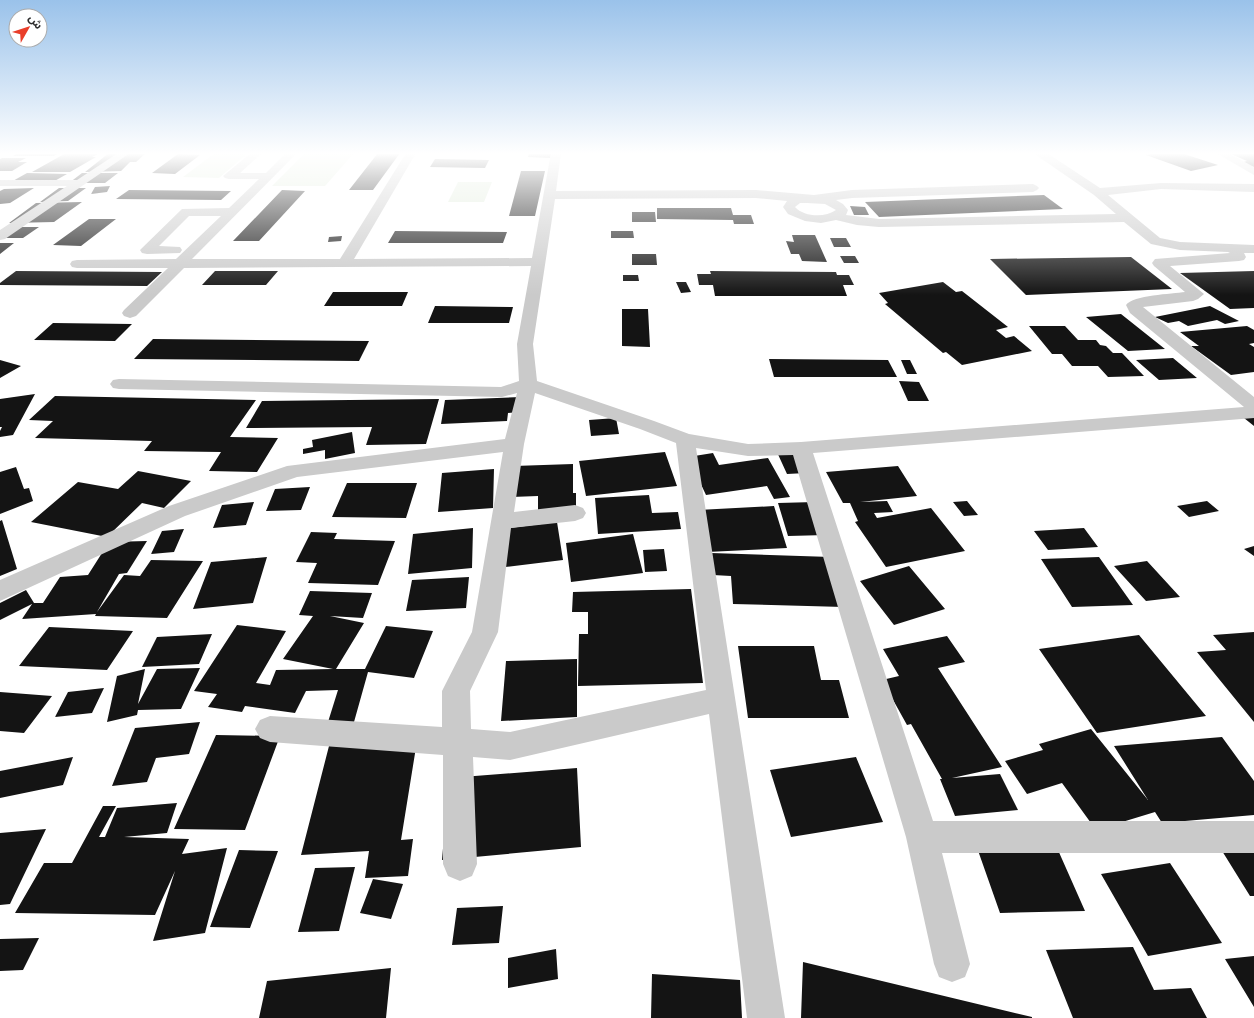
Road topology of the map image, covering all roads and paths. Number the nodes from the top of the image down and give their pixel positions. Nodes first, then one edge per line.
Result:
1 (53, 201) edge
2 (244, 201) edge
3 (382, 201) edge
4 (549, 201) edge
5 (759, 201) edge
6 (798, 201) edge
7 (818, 201) edge
8 (1107, 201) edge
9 (789, 207) junction
10 (233, 212) junction
11 (837, 216) junction
12 (1127, 218) junction
13 (0, 236) edge
14 (196, 249) junction
15 (1233, 249) junction
16 (1254, 250) edge
17 (539, 262) junction
18 (182, 263) junction
19 (344, 263) junction
20 (77, 264) dead end
21 (130, 313) dead end
22 (119, 384) dead end
23 (528, 384) junction
24 (1254, 406) edge
25 (1254, 412) edge
26 (685, 440) junction
27 (514, 444) junction
28 (801, 448) junction
29 (575, 513) dead end
30 (501, 521) junction
31 (0, 591) edge
32 (722, 699) junction
33 (270, 729) dead end
34 (457, 742) junction
35 (922, 837) junction
36 (1254, 837) edge
37 (460, 864) dead end
38 (952, 964) dead end
39 (766, 1018) edge

1 - 13 street
2 - 10 street
3 - 19 street
4 - 17 street
5 - 9 street
6 - 9 street
7 - 11 street
8 - 12 street
9 - 11 street
10 - 14 street
10 - 14 street
11 - 12 street
12 - 15 street
14 - 18 street
15 - 16 street
15 - 24 street
17 - 19 street
17 - 23 street
18 - 19 street
18 - 20 street
18 - 21 street
22 - 23 street
23 - 26 street
23 - 27 street
25 - 28 street
26 - 28 street
26 - 32 street
27 - 30 street
27 - 31 street
28 - 35 street
29 - 30 street
30 - 34 street
32 - 34 street
32 - 39 street
33 - 34 street
34 - 37 street
35 - 36 street
35 - 38 street

